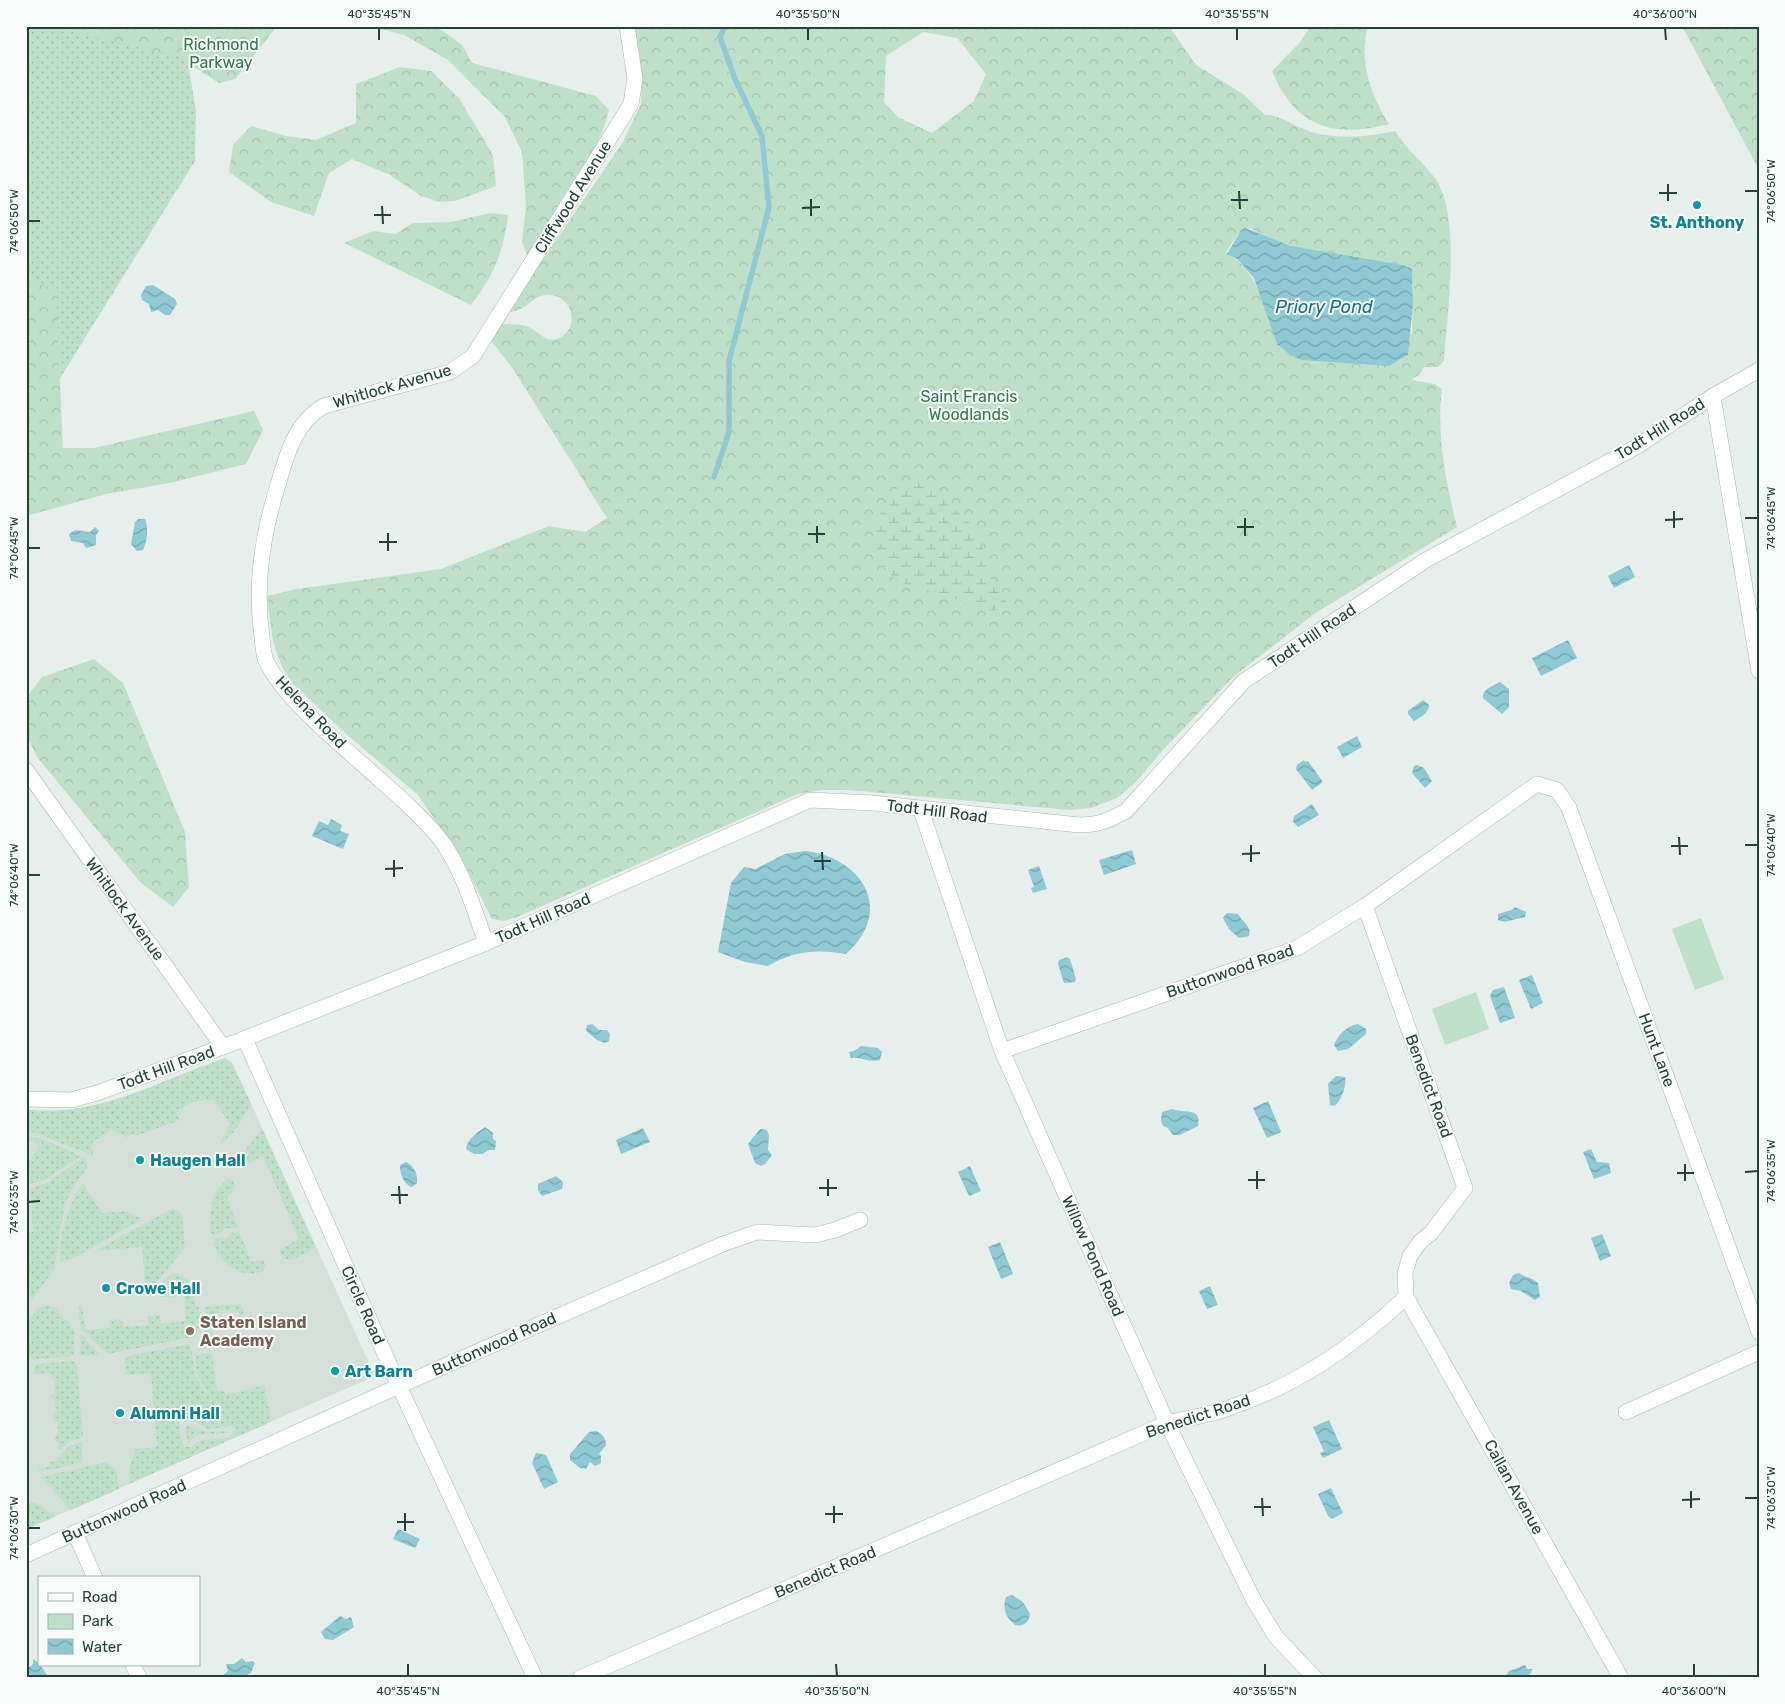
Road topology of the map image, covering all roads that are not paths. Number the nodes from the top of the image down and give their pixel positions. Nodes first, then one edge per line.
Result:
1 (627, 26) edge
2 (473, 356) joint
3 (1759, 370) edge
4 (1713, 396) junction
5 (310, 414) joint
6 (1759, 671) edge
7 (26, 770) edge
8 (1537, 784) joint
9 (922, 810) junction
10 (1364, 906) junction
11 (486, 943) junction
12 (245, 1039) junction
13 (223, 1047) junction
14 (1002, 1050) junction
15 (26, 1098) edge
16 (860, 1220) dead end
17 (1406, 1297) junction
18 (1759, 1332) edge
19 (1759, 1352) edge
20 (399, 1386) junction
21 (1626, 1412) dead end
22 (1167, 1423) junction
23 (75, 1533) junction
24 (26, 1555) edge
25 (94, 1576) edge
26 (133, 1666) edge
27 (139, 1678) edge
28 (535, 1678) edge
29 (580, 1678) edge
30 (1315, 1678) edge
31 (1621, 1678) edge

1 - 2 street, Cliffwood Avenue
2 - 5 street, Whitlock Avenue
3 - 4 street, Todt Hill Road
4 - 6 street
4 - 9 street, Todt Hill Road
5 - 11 street, Helena Road
7 - 13 street, Whitlock Avenue
8 - 10 street, Buttonwood Road
8 - 18 street, Hunt Lane
9 - 11 street, Todt Hill Road
9 - 14 street, Willow Pond Road
10 - 14 street, Buttonwood Road
10 - 17 street, Benedict Road
11 - 12 street, Todt Hill Road
12 - 13 street, Todt Hill Road
12 - 20 street, Circle Road
13 - 15 street, Todt Hill Road
14 - 22 street, Willow Pond Road
16 - 20 street, Buttonwood Road
17 - 22 street, Benedict Road
17 - 31 street, Callan Avenue
19 - 21 street
20 - 23 street, Buttonwood Road
20 - 28 street, Circle Road
22 - 29 street, Benedict Road
22 - 30 street, Willow Pond Road
23 - 24 street, Buttonwood Road
23 - 25 street
26 - 27 street

